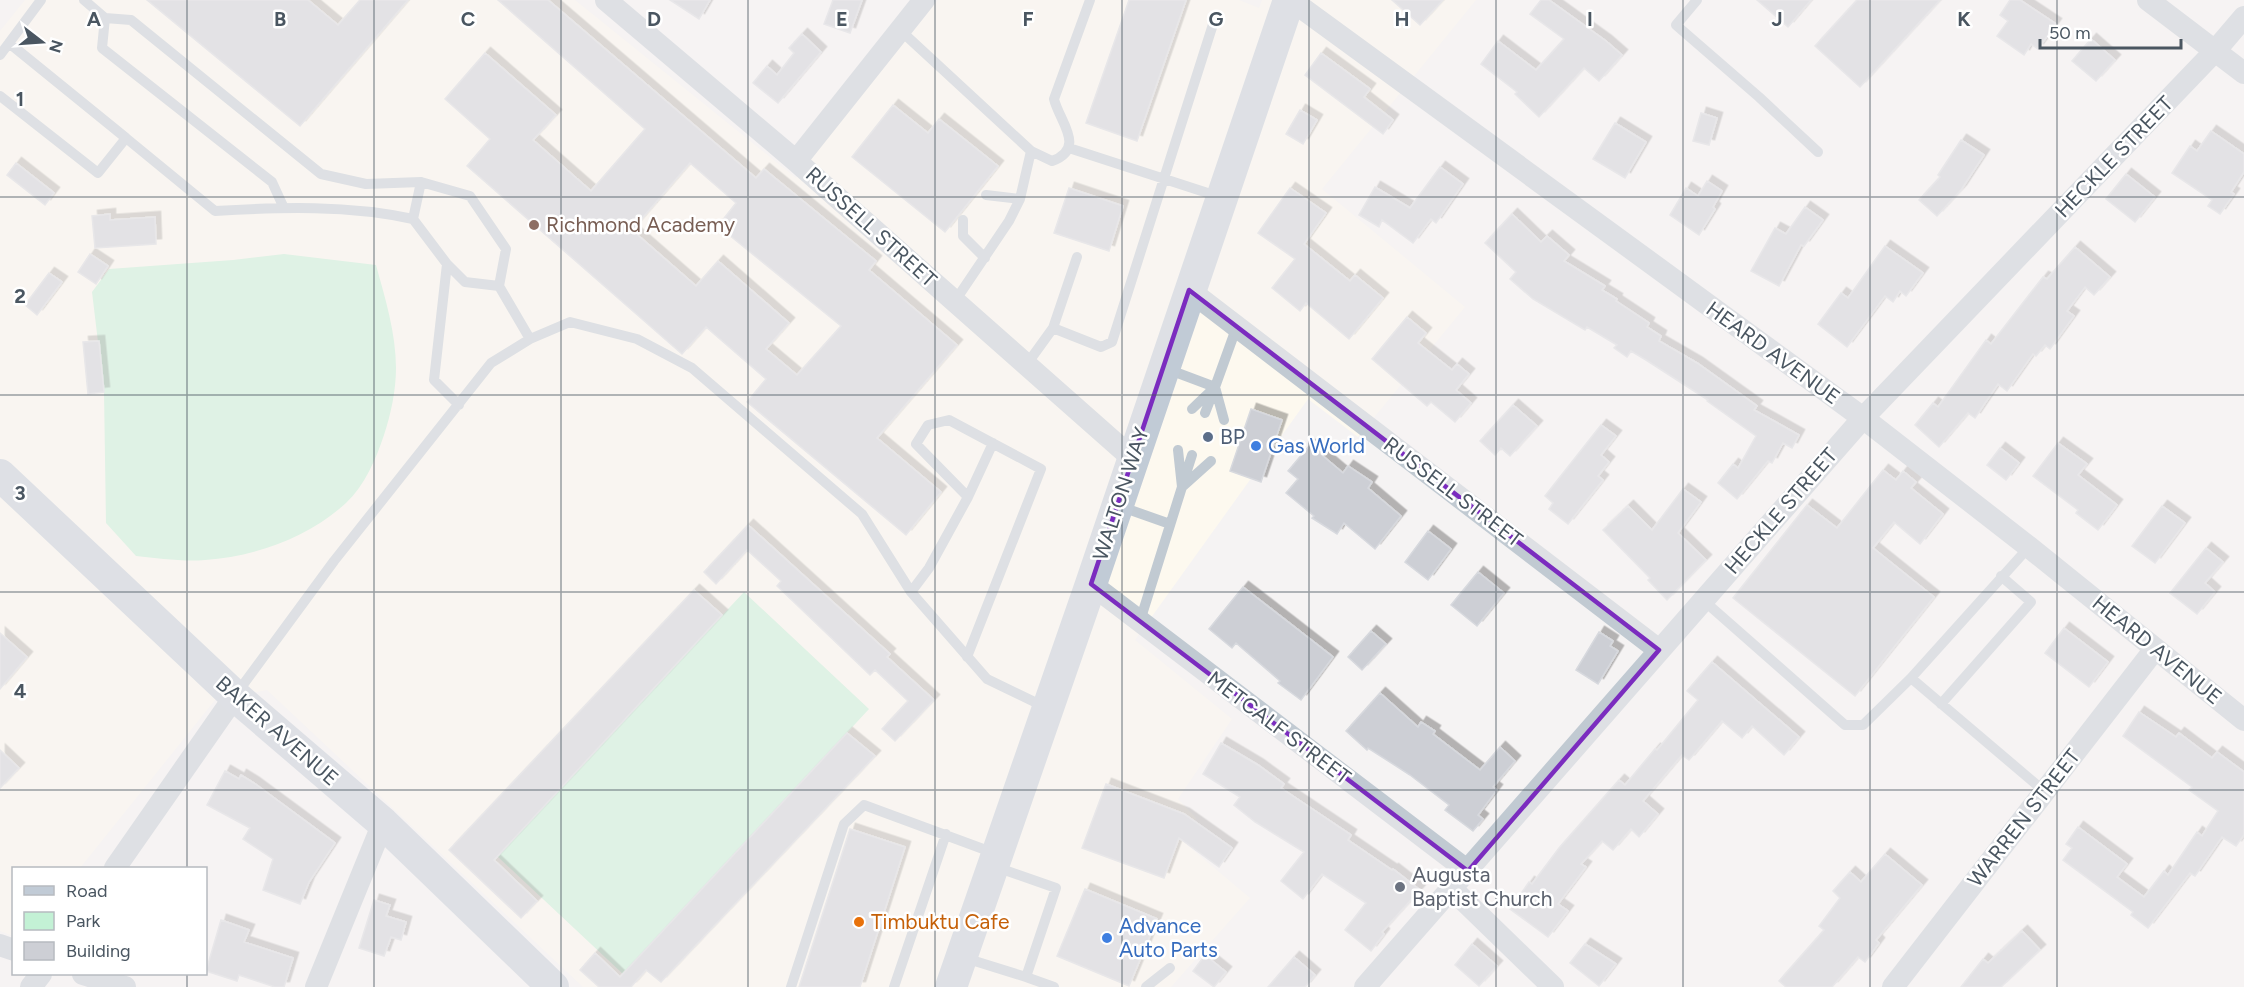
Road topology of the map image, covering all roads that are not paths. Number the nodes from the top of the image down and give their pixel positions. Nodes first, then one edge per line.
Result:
1 (41, 0) edge
2 (84, 0) edge
3 (606, 0) edge
4 (924, 0) edge
5 (1090, 0) edge
6 (1290, 0) edge
7 (1697, 0) edge
8 (2148, 0) edge
9 (105, 18) junction
10 (1215, 18) dead end
11 (2244, 18) edge
12 (900, 30) junction
13 (9, 43) junction
14 (2215, 51) junction
15 (0, 56) edge
16 (2244, 74) edge
17 (0, 96) edge
18 (126, 138) junction
19 (1068, 148) junction
20 (1030, 151) junction
21 (1818, 152) dead end
22 (796, 160) junction
23 (1162, 179) junction
24 (421, 182) junction
25 (986, 195) dead end
26 (1221, 197) junction
27 (1020, 199) junction
28 (283, 206) junction
29 (413, 219) junction
30 (963, 220) dead end
31 (1077, 257) dead end
32 (985, 258) junction
33 (447, 264) junction
34 (499, 286) junction
35 (1190, 290) junction
36 (955, 301) junction
37 (1237, 326) junction
38 (1053, 328) junction
39 (530, 339) junction
40 (1027, 364) junction
41 (1163, 368) junction
42 (1215, 387) junction
43 (459, 405) junction
44 (1192, 409) dead end
45 (1205, 413) dead end
46 (1863, 418) junction
47 (1224, 420) dead end
48 (993, 444) junction
49 (1178, 450) dead end
50 (1192, 455) dead end
51 (1132, 458) junction
52 (1211, 461) dead end
53 (0, 475) edge
54 (1182, 487) junction
55 (968, 497) junction
56 (1117, 506) junction
57 (1170, 524) junction
58 (2029, 547) junction
59 (2001, 576) junction
60 (1091, 584) junction
61 (911, 592) junction
62 (1703, 600) junction
63 (1140, 621) junction
64 (2155, 648) junction
65 (1659, 650) junction
66 (967, 657) junction
67 (1911, 678) junction
68 (236, 696) junction
69 (1941, 704) junction
70 (1047, 708) junction
71 (2244, 720) edge
72 (2044, 791) junction
73 (383, 823) junction
74 (946, 834) junction
75 (995, 860) junction
76 (116, 867) edge
77 (1468, 871) junction
78 (1452, 889) junction
79 (962, 957) junction
80 (1170, 968) dead end
81 (40, 975) edge
82 (86, 975) edge
83 (1026, 977) junction
84 (31, 987) edge
85 (125, 987) edge
86 (316, 987) edge
87 (553, 987) edge
88 (791, 987) edge
89 (894, 987) edge
90 (951, 987) edge
91 (1054, 987) edge
92 (1146, 987) edge
93 (1365, 987) edge
94 (1553, 987) edge
95 (1893, 987) edge

1 - 13 lane
2 - 9 lane
3 - 22 street, RUSSELL STREET
4 - 12 street
5 - 19 lane
6 - 26 main road, WALTON WAY
6 - 46 street, HEARD AVENUE
7 - 21 lane
8 - 14 street
9 - 24 lane
9 - 28 lane
10 - 23 lane
11 - 14 street, HECKLE STREET
12 - 20 lane
12 - 22 street
13 - 15 lane
13 - 18 lane
14 - 16 street
14 - 46 street, HECKLE STREET
17 - 18 lane
18 - 28 lane
19 - 20 lane
19 - 23 lane
20 - 27 lane
22 - 36 street, RUSSELL STREET
23 - 26 lane
23 - 38 lane
24 - 29 lane
24 - 34 lane
25 - 27 lane
26 - 35 main road, WALTON WAY
27 - 32 lane
28 - 29 lane
29 - 33 lane
30 - 32 lane
31 - 38 lane
32 - 36 lane
33 - 34 lane
33 - 43 lane
34 - 39 lane
35 - 37 street, RUSSELL STREET
35 - 41 main road, WALTON WAY
36 - 40 street, RUSSELL STREET
37 - 42 lane
37 - 65 street, RUSSELL STREET
38 - 40 lane
39 - 43 lane
39 - 61 lane
40 - 51 street, RUSSELL STREET
41 - 42 lane
41 - 51 main road, WALTON WAY
42 - 44 lane
42 - 45 lane
42 - 47 lane
43 - 68 lane
46 - 58 street, HEARD AVENUE
46 - 62 street, HECKLE STREET
48 - 55 lane
48 - 55 lane
48 - 66 lane
49 - 54 lane
50 - 54 lane
51 - 56 main road, WALTON WAY
52 - 54 lane
53 - 68 main road, BAKER AVENUE
54 - 57 lane
55 - 61 lane
56 - 57 lane
56 - 60 main road, WALTON WAY
57 - 63 lane
58 - 59 lane
58 - 64 street, HEARD AVENUE
59 - 67 lane
59 - 69 lane
60 - 63 street, METCALF STREET
60 - 70 main road, WALTON WAY
61 - 66 lane
62 - 65 street, HECKLE STREET
62 - 67 lane
63 - 77 street, METCALF STREET
64 - 71 street, HEARD AVENUE
64 - 72 street, WARREN STREET
65 - 77 street, HECKLE STREET
66 - 70 lane
67 - 69 lane
68 - 73 main road, BAKER AVENUE
68 - 76 street
69 - 72 lane
70 - 75 main road, WALTON WAY
72 - 95 street, WARREN STREET
73 - 86 street
73 - 87 main road, BAKER AVENUE
74 - 75 lane
74 - 88 lane
74 - 89 lane
75 - 79 main road, WALTON WAY
75 - 83 lane
77 - 78 street, HECKLE STREET
78 - 93 street, HECKLE STREET
78 - 94 street
79 - 83 lane
79 - 90 main road, WALTON WAY
80 - 92 lane
81 - 84 street
82 - 85 street
83 - 91 lane

